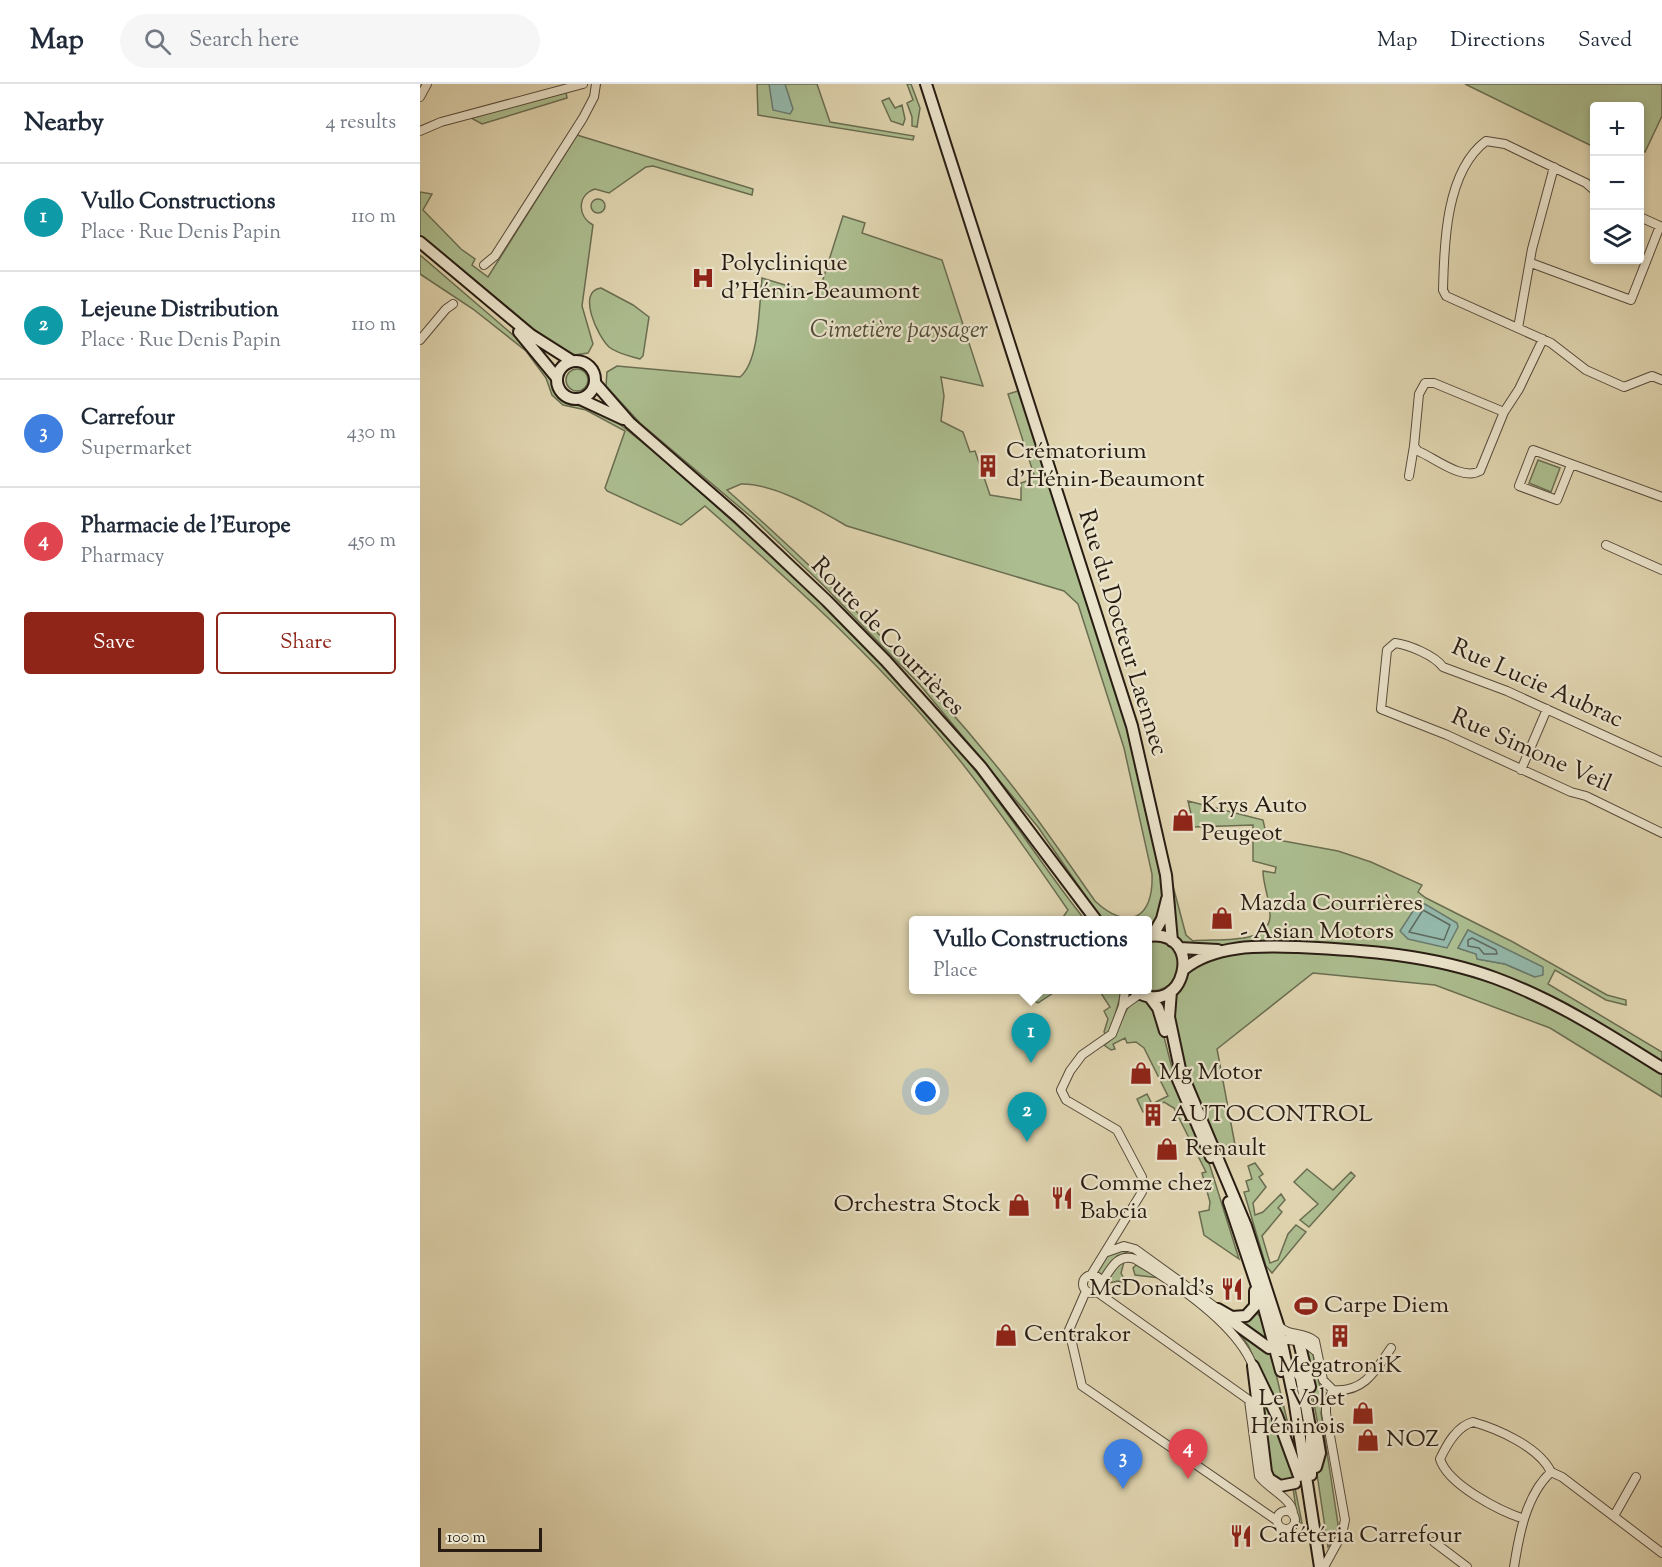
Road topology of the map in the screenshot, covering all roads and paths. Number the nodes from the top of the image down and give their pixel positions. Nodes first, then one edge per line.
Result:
1 (427, 84) edge
2 (583, 84) edge
3 (596, 84) edge
4 (926, 84) edge
5 (420, 96) edge
6 (420, 131) edge
7 (1554, 168) junction
8 (1590, 188) edge
9 (1644, 219) edge
10 (1661, 227) edge
11 (420, 242) edge
12 (420, 249) edge
13 (1531, 263) junction
14 (484, 266) dead end
15 (453, 304) dead end
16 (1518, 328) junction
17 (1543, 339) junction
18 (420, 340) edge
19 (572, 361) junction
20 (557, 378) junction
21 (1662, 380) edge
22 (596, 384) junction
23 (580, 399) junction
24 (1504, 412) junction
25 (630, 423) junction
26 (1414, 446) junction
27 (1571, 465) junction
28 (1409, 476) dead end
29 (1662, 497) edge
30 (1606, 545) dead end
31 (1662, 570) edge
32 (1395, 643) joint
33 (1546, 709) junction
34 (1662, 762) edge
35 (1521, 770) junction
36 (1662, 833) edge
37 (1168, 890) junction
38 (1090, 916) edge
39 (1152, 932) edge
40 (1152, 936) edge
41 (1176, 945) junction
42 (1228, 950) junction
43 (1184, 969) junction
44 (1171, 991) junction
45 (1152, 992) edge
46 (1124, 994) edge
47 (1140, 994) edge
48 (1142, 994) edge
49 (1123, 1006) junction
50 (1662, 1068) edge
51 (1106, 1253) junction
52 (1091, 1275) junction
53 (1255, 1281) junction
54 (1102, 1282) junction
55 (1086, 1292) junction
56 (1097, 1292) junction
57 (1218, 1309) junction
58 (1285, 1340) junction
59 (1391, 1348) dead end
60 (1253, 1366) junction
61 (1294, 1366) dead end
62 (1333, 1390) junction
63 (1316, 1467) dead end
64 (1551, 1472) junction
65 (1636, 1477) dead end
66 (1295, 1483) dead end
67 (1293, 1515) junction
68 (1614, 1515) junction
69 (1524, 1519) junction
70 (1276, 1520) junction
71 (1315, 1528) junction
72 (1434, 1542) dead end
73 (1662, 1553) edge
74 (1322, 1567) edge
75 (1467, 1567) edge
76 (1514, 1567) edge

1 - 5 street
2 - 6 street
3 - 14 street
4 - 37 street, Rue du Docteur Laennec
7 - 8 street
7 - 13 street
7 - 16 street
9 - 10 street
10 - 13 street
11 - 19 street
12 - 20 street
13 - 16 street
15 - 18 street
16 - 17 street
17 - 21 street
17 - 24 street
19 - 20 street
19 - 22 street
20 - 23 street
22 - 23 street
22 - 25 street, Route de Courrières
23 - 25 street, Route de Courrières
24 - 26 street
24 - 26 street
25 - 38 street, Route de Courrières
26 - 28 street
27 - 27 street
27 - 29 street
30 - 31 street
32 - 33 street, Rue Lucie Aubrac
32 - 35 street, Rue Simone Veil
33 - 34 street, Rue Lucie Aubrac
33 - 35 street
35 - 36 street, Rue Simone Veil
37 - 39 street, Rue du Docteur Laennec
37 - 41 street, Rue du Docteur Laennec
40 - 41 street
41 - 42 street
41 - 43 street, Rue du Docteur Laennec
42 - 43 street
42 - 50 street
43 - 44 street
44 - 45 street
44 - 58 street
46 - 49 street
47 - 49 street
48 - 53 street
49 - 51 street
51 - 52 street
51 - 57 street
52 - 54 street
52 - 55 street
53 - 57 street
53 - 58 street
54 - 56 street
54 - 60 street
55 - 56 street
55 - 70 street
56 - 67 street
57 - 58 street
58 - 62 street
58 - 63 street
58 - 71 street
59 - 62 street
60 - 66 street
60 - 71 street
61 - 71 street
62 - 74 street
64 - 68 street
64 - 69 street
64 - 69 street
65 - 68 street
67 - 70 street
67 - 70 street
68 - 73 street
69 - 76 street
71 - 74 street
72 - 75 street

